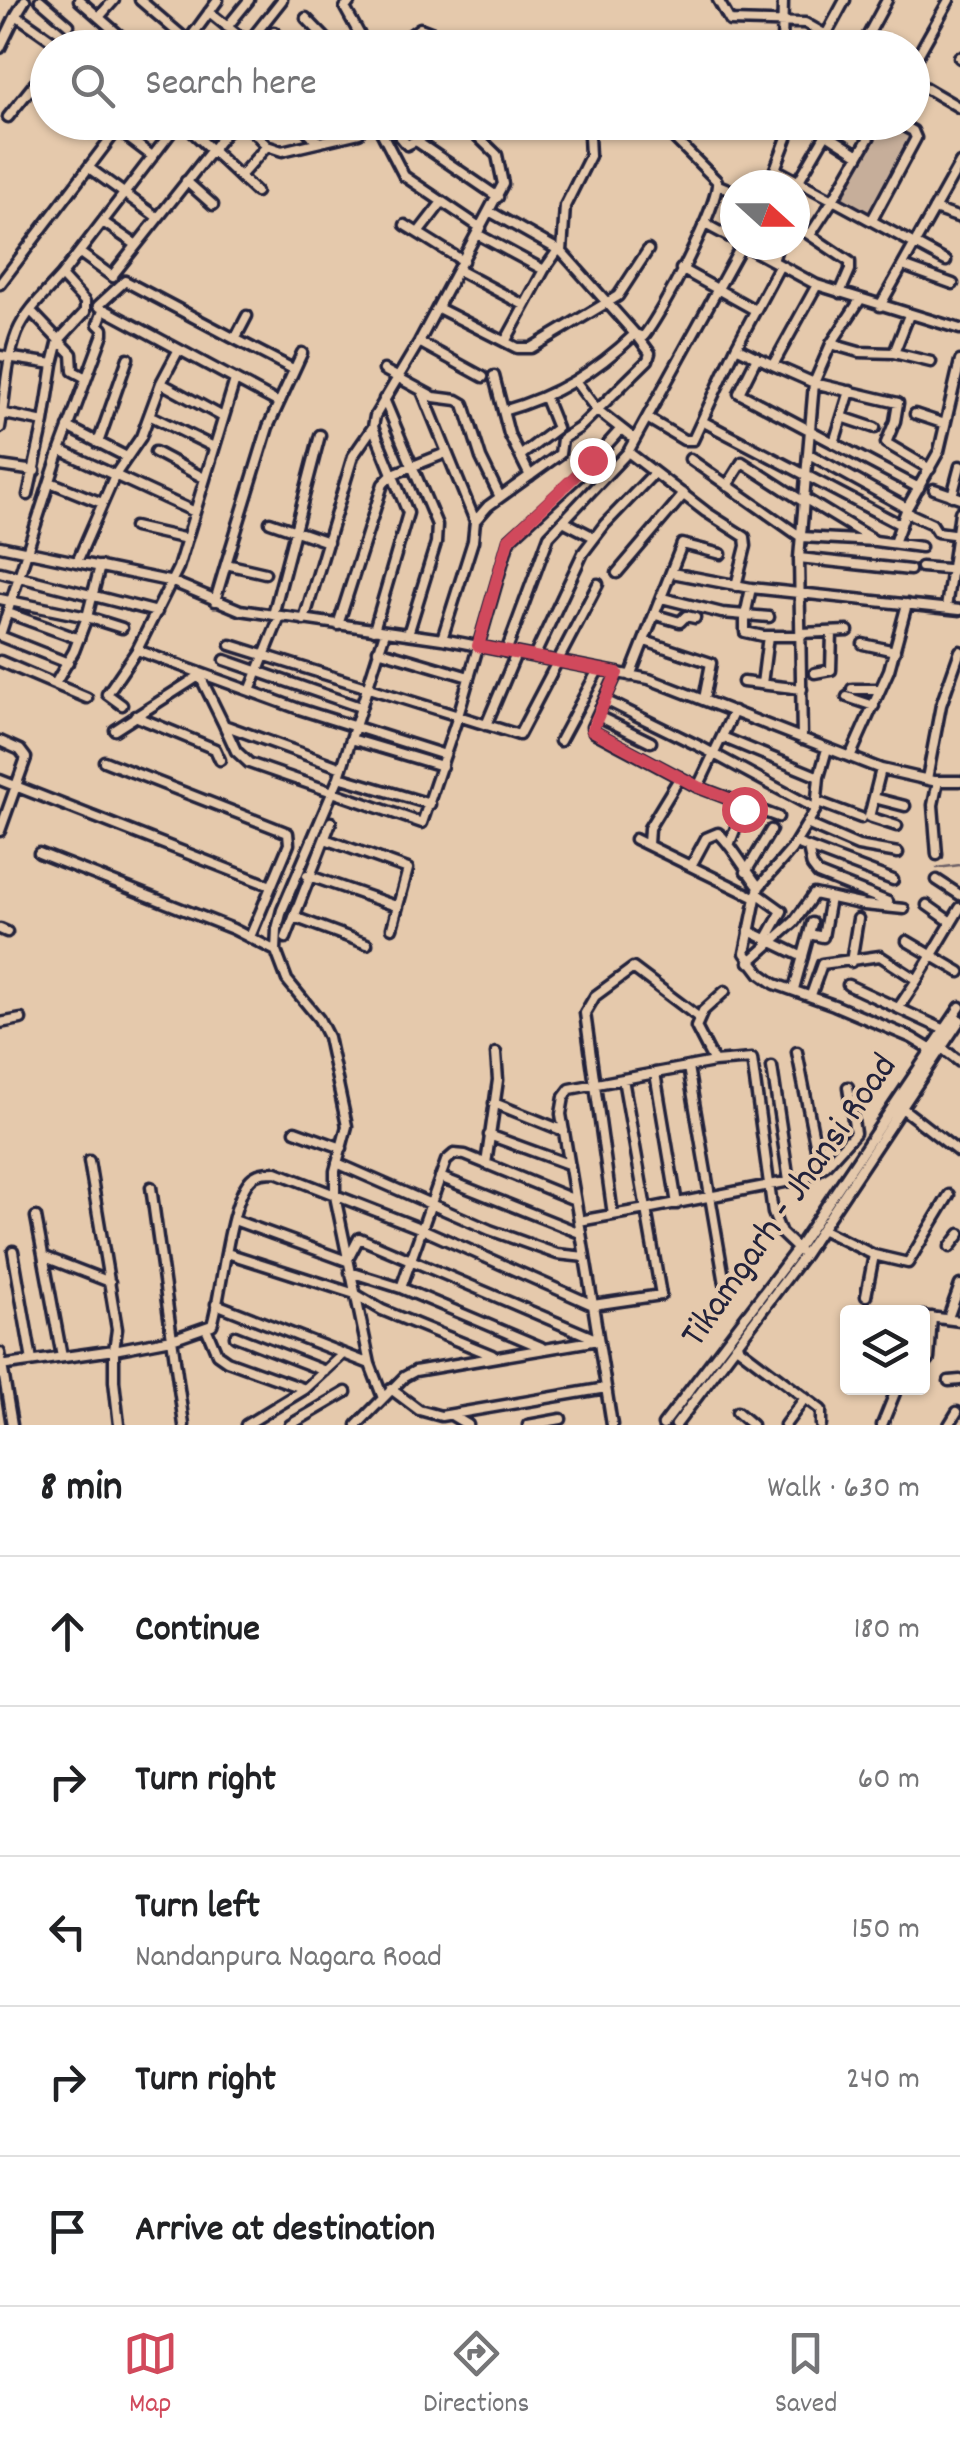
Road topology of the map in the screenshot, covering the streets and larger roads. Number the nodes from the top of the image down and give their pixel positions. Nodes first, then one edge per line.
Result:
1 (25, 0) edge
2 (40, 0) edge
3 (79, 0) edge
4 (114, 0) edge
5 (140, 0) edge
6 (200, 0) edge
7 (218, 0) edge
8 (249, 0) edge
9 (282, 0) edge
10 (351, 0) edge
11 (718, 0) edge
12 (784, 0) edge
13 (845, 0) edge
14 (888, 0) edge
15 (949, 0) edge
16 (210, 11) junction
17 (16, 15) junction
18 (99, 18) junction
19 (306, 18) dead end
20 (783, 21) junction
21 (69, 25) dead end
22 (227, 27) junction
23 (37, 30) edge
24 (113, 30) edge
25 (171, 30) edge
26 (196, 30) edge
27 (231, 30) edge
28 (261, 30) edge
29 (318, 30) edge
30 (357, 30) edge
31 (783, 30) edge
32 (819, 30) edge
33 (828, 30) edge
34 (871, 30) edge
35 (930, 34) edge
36 (0, 48) edge
37 (30, 90) edge
38 (930, 90) edge
39 (960, 108) edge
40 (8, 117) dead end
41 (110, 140) edge
42 (135, 140) edge
43 (166, 140) edge
44 (202, 140) edge
45 (219, 140) edge
46 (261, 140) edge
47 (313, 140) edge
48 (390, 140) edge
49 (400, 140) edge
50 (481, 140) edge
51 (589, 140) edge
52 (675, 140) edge
53 (787, 140) edge
54 (822, 140) edge
55 (836, 140) edge
56 (867, 140) edge
57 (915, 140) edge
58 (416, 141) joint
59 (267, 146) junction
60 (212, 149) junction
61 (859, 154) junction
62 (152, 156) junction
63 (960, 163) edge
64 (90, 168) junction
65 (777, 170) edge
66 (805, 170) edge
67 (240, 176) junction
68 (186, 181) junction
69 (718, 185) joint
70 (810, 188) edge
71 (256, 192) dead end
72 (124, 194) junction
73 (498, 196) junction
74 (833, 200) junction
75 (442, 202) junction
76 (213, 205) dead end
77 (934, 209) junction
78 (489, 212) junction
79 (157, 216) junction
80 (960, 218) edge
81 (872, 220) junction
82 (103, 222) junction
83 (705, 224) junction
84 (405, 225) dead end
85 (479, 231) junction
86 (720, 232) edge
87 (418, 233) junction
88 (810, 235) joint
89 (135, 244) junction
90 (915, 244) junction
91 (648, 250) dead end
92 (560, 251) junction
93 (80, 253) junction
94 (733, 260) edge
95 (771, 260) edge
96 (777, 260) edge
97 (946, 261) dead end
98 (777, 263) junction
99 (460, 266) junction
100 (902, 266) junction
101 (544, 270) junction
102 (681, 270) junction
103 (61, 276) junction
104 (112, 276) junction
105 (0, 284) edge
106 (120, 284) junction
107 (952, 284) dead end
108 (817, 285) junction
109 (717, 289) junction
110 (840, 293) junction
111 (860, 300) junction
112 (606, 304) junction
113 (524, 305) junction
114 (880, 306) junction
115 (438, 308) junction
116 (31, 310) junction
117 (103, 310) junction
118 (755, 310) junction
119 (909, 315) junction
120 (247, 316) dead end
121 (960, 328) edge
122 (637, 336) junction
123 (235, 339) junction
124 (60, 340) junction
125 (419, 342) junction
126 (505, 342) junction
127 (831, 344) junction
128 (736, 346) junction
129 (178, 350) junction
130 (302, 353) dead end
131 (894, 353) junction
132 (0, 356) edge
133 (757, 357) junction
134 (12, 358) junction
135 (128, 358) dead end
136 (960, 360) edge
137 (931, 362) dead end
138 (53, 364) junction
139 (773, 365) junction
140 (292, 369) junction
141 (384, 370) dead end
142 (494, 376) dead end
143 (398, 377) junction
144 (483, 377) dead end
145 (86, 378) junction
146 (235, 380) junction
147 (576, 382) junction
148 (718, 382) junction
149 (161, 383) junction
150 (814, 383) junction
151 (422, 391) junction
152 (850, 391) junction
153 (739, 393) junction
154 (545, 398) junction
155 (384, 399) junction
156 (276, 402) junction
157 (596, 409) junction
158 (503, 411) junction
159 (1, 414) edge
160 (915, 414) dead end
161 (151, 416) junction
162 (223, 417) junction
163 (842, 417) junction
164 (647, 418) junction
165 (44, 422) junction
166 (702, 422) junction
167 (945, 424) junction
168 (373, 426) junction
169 (68, 427) junction
170 (0, 428) edge
171 (876, 428) dead end
172 (620, 430) junction
173 (810, 430) junction
174 (320, 435) dead end
175 (633, 438) junction
176 (98, 443) junction
177 (834, 443) junction
178 (214, 447) junction
179 (60, 450) junction
180 (155, 452) dead end
181 (628, 452) junction
182 (446, 453) junction
183 (810, 454) junction
184 (520, 456) junction
185 (127, 458) junction
186 (690, 460) dead end
187 (0, 466) edge
188 (960, 466) edge
189 (412, 469) junction
190 (930, 470) junction
191 (34, 471) junction
192 (654, 472) junction
193 (393, 474) junction
194 (115, 475) junction
195 (530, 476) junction
196 (807, 476) junction
197 (204, 478) junction
198 (958, 480) edge
199 (50, 482) junction
200 (728, 486) junction
201 (919, 488) junction
202 (934, 489) dead end
203 (684, 494) junction
204 (28, 496) dead end
205 (500, 497) junction
206 (956, 497) edge
207 (804, 500) junction
208 (102, 503) junction
209 (907, 510) junction
210 (195, 512) junction
211 (960, 515) edge
212 (475, 521) junction
213 (563, 521) junction
214 (270, 522) dead end
215 (901, 525) junction
216 (134, 527) dead end
217 (295, 531) junction
218 (959, 535) edge
219 (594, 537) junction
220 (801, 537) junction
221 (187, 539) junction
222 (875, 540) junction
223 (328, 542) junction
224 (894, 543) junction
225 (0, 546) edge
226 (921, 547) dead end
227 (28, 551) junction
228 (957, 553) edge
229 (721, 554) dead end
230 (800, 558) junction
231 (77, 562) junction
232 (226, 564) junction
233 (100, 566) junction
234 (921, 567) dead end
235 (910, 570) dead end
236 (955, 570) edge
237 (0, 572) edge
238 (264, 573) dead end
239 (618, 573) dead end
240 (672, 573) junction
241 (20, 576) junction
242 (173, 582) junction
243 (598, 584) dead end
244 (736, 586) junction
245 (751, 588) junction
246 (798, 592) junction
247 (93, 594) junction
248 (662, 598) junction
249 (0, 600) edge
250 (12, 601) junction
251 (215, 601) junction
252 (908, 604) junction
253 (946, 608) junction
254 (960, 610) edge
255 (157, 612) junction
256 (8, 614) junction
257 (656, 614) junction
258 (276, 616) junction
259 (744, 616) junction
260 (769, 617) dead end
261 (87, 618) junction
262 (694, 618) dead end
263 (304, 620) junction
264 (338, 625) junction
265 (122, 628) dead end
266 (374, 630) junction
267 (385, 632) junction
268 (832, 632) junction
269 (848, 632) dead end
270 (408, 634) junction
271 (801, 634) junction
272 (0, 635) edge
273 (768, 636) junction
274 (79, 638) junction
275 (442, 639) junction
276 (645, 641) junction
277 (863, 644) dead end
278 (231, 645) dead end
279 (478, 646) junction
280 (137, 650) junction
281 (378, 650) junction
282 (960, 650) edge
283 (895, 651) junction
284 (511, 653) junction
285 (265, 657) junction
286 (534, 658) junction
287 (225, 660) dead end
288 (0, 661) edge
289 (68, 663) junction
290 (560, 663) junction
291 (598, 670) junction
292 (258, 672) junction
293 (617, 673) junction
294 (198, 674) junction
295 (815, 674) dead end
296 (630, 676) junction
297 (469, 677) junction
298 (742, 682) dead end
299 (55, 684) junction
300 (762, 684) junction
301 (879, 688) junction
302 (366, 689) junction
303 (802, 689) junction
304 (250, 691) junction
305 (87, 698) dead end
306 (704, 699) junction
307 (605, 700) junction
308 (122, 705) dead end
309 (874, 706) junction
310 (360, 708) junction
311 (734, 711) junction
312 (135, 716) junction
313 (458, 716) junction
314 (598, 716) junction
315 (224, 725) junction
316 (486, 725) junction
317 (354, 727) junction
318 (115, 730) dead end
319 (722, 736) junction
320 (802, 738) junction
321 (351, 739) junction
322 (0, 741) edge
323 (560, 742) dead end
324 (651, 742) dead end
325 (828, 748) junction
326 (714, 754) junction
327 (446, 755) junction
328 (850, 757) junction
329 (220, 760) dead end
330 (104, 761) dead end
331 (442, 766) junction
332 (881, 769) junction
333 (340, 773) junction
334 (819, 776) junction
335 (680, 778) junction
336 (0, 780) edge
337 (927, 780) junction
338 (938, 781) junction
339 (960, 781) edge
340 (17, 786) junction
341 (698, 787) junction
342 (332, 793) junction
343 (874, 798) junction
344 (430, 804) junction
345 (745, 805) junction
346 (817, 805) junction
347 (904, 806) dead end
348 (778, 817) dead end
349 (861, 818) dead end
350 (332, 822) dead end
351 (807, 824) junction
352 (897, 826) dead end
353 (771, 830) dead end
354 (0, 831) edge
355 (325, 839) junction
356 (634, 839) dead end
357 (796, 842) junction
358 (648, 845) junction
359 (729, 845) junction
360 (808, 848) junction
361 (39, 853) dead end
362 (898, 853) dead end
363 (937, 855) dead end
364 (691, 866) junction
365 (298, 872) junction
366 (746, 872) junction
367 (310, 876) junction
368 (893, 880) dead end
369 (937, 880) dead end
370 (271, 886) junction
371 (757, 893) junction
372 (960, 895) edge
373 (830, 898) junction
374 (888, 902) dead end
375 (927, 905) dead end
376 (396, 906) junction
377 (960, 908) edge
378 (904, 909) dead end
379 (294, 918) junction
380 (858, 919) dead end
381 (951, 922) junction
382 (812, 923) dead end
383 (392, 928) dead end
384 (750, 931) junction
385 (809, 934) junction
386 (250, 937) junction
387 (286, 938) dead end
388 (768, 941) junction
389 (908, 941) dead end
390 (367, 944) dead end
391 (276, 951) junction
392 (931, 954) junction
393 (803, 957) junction
394 (749, 962) junction
395 (851, 962) junction
396 (960, 972) edge
397 (917, 980) junction
398 (848, 985) dead end
399 (794, 989) junction
400 (725, 991) dead end
401 (811, 996) junction
402 (960, 1007) edge
403 (899, 1008) junction
404 (698, 1017) junction
405 (21, 1018) dead end
406 (960, 1020) edge
407 (0, 1024) edge
408 (945, 1030) junction
409 (938, 1051) junction
410 (496, 1052) dead end
411 (798, 1052) dead end
412 (714, 1062) junction
413 (960, 1062) edge
414 (688, 1066) junction
415 (772, 1067) dead end
416 (655, 1073) junction
417 (623, 1078) junction
418 (594, 1084) junction
419 (848, 1087) dead end
420 (494, 1102) junction
421 (902, 1108) junction
422 (294, 1131) dead end
423 (564, 1131) junction
424 (489, 1135) junction
425 (342, 1148) junction
426 (960, 1153) edge
427 (89, 1161) dead end
428 (337, 1163) junction
429 (486, 1164) junction
430 (568, 1164) junction
431 (820, 1169) junction
432 (440, 1178) junction
433 (789, 1181) junction
434 (770, 1184) junction
435 (151, 1187) dead end
436 (949, 1195) dead end
437 (335, 1196) junction
438 (708, 1198) junction
439 (576, 1200) junction
440 (431, 1204) junction
441 (677, 1204) junction
442 (646, 1210) junction
443 (613, 1216) junction
444 (36, 1217) dead end
445 (234, 1220) junction
446 (579, 1222) junction
447 (422, 1229) junction
448 (821, 1229) junction
449 (342, 1230) junction
450 (580, 1233) junction
451 (960, 1234) edge
452 (359, 1238) junction
453 (950, 1248) dead end
454 (13, 1251) dead end
455 (227, 1252) junction
456 (801, 1252) junction
457 (874, 1255) junction
458 (46, 1257) junction
459 (585, 1257) junction
460 (411, 1258) junction
461 (347, 1261) junction
462 (350, 1272) junction
463 (110, 1282) junction
464 (725, 1284) dead end
465 (960, 1285) edge
466 (401, 1288) junction
467 (355, 1294) junction
468 (866, 1296) dead end
469 (216, 1304) junction
470 (593, 1305) junction
471 (930, 1316) edge
472 (948, 1318) junction
473 (960, 1321) edge
474 (207, 1330) junction
475 (234, 1336) dead end
476 (172, 1339) junction
477 (598, 1340) junction
478 (735, 1345) junction
479 (542, 1348) junction
480 (114, 1350) junction
481 (0, 1353) edge
482 (343, 1354) junction
483 (492, 1356) junction
484 (62, 1357) junction
485 (32, 1361) junction
486 (370, 1364) junction
487 (1, 1366) edge
488 (325, 1371) junction
489 (960, 1380) edge
490 (949, 1381) dead end
491 (606, 1388) junction
492 (304, 1389) junction
493 (392, 1389) junction
494 (346, 1392) dead end
495 (894, 1395) edge
496 (383, 1398) junction
497 (805, 1398) junction
498 (737, 1412) dead end
499 (957, 1412) dead end
500 (453, 1416) junction
501 (560, 1419) dead end
502 (263, 1421) edge
503 (365, 1422) edge
504 (669, 1424) edge
505 (12, 1425) edge
506 (120, 1425) edge
507 (184, 1425) edge
508 (246, 1425) edge
509 (290, 1425) edge
510 (468, 1425) edge
511 (528, 1425) edge
512 (612, 1425) edge
513 (752, 1425) edge
514 (785, 1425) edge
515 (820, 1425) edge
516 (882, 1425) edge
517 (949, 1425) edge

1 - 17 street
2 - 21 street
3 - 18 street
4 - 18 street
5 - 25 street
6 - 16 street
7 - 16 street
8 - 22 street
9 - 28 street
10 - 30 street
11 - 20 street
12 - 20 street
13 - 33 street
14 - 34 street
15 - 35 street
16 - 22 street
16 - 26 street
17 - 23 street
17 - 36 street
18 - 24 street
19 - 29 street
20 - 31 street
20 - 32 street
22 - 27 street
37 - 40 street
38 - 39 street
41 - 64 street
42 - 62 street
43 - 62 street
44 - 60 street
45 - 60 street
46 - 59 street
47 - 59 street
48 - 75 street
49 - 58 street
50 - 73 street
51 - 92 street
52 - 69 street
53 - 65 street
54 - 66 street
55 - 61 street
56 - 61 street
57 - 81 street
58 - 73 street
59 - 67 street
60 - 67 street
60 - 68 street
61 - 74 street
62 - 72 street
63 - 77 street
64 - 72 street
64 - 105 street
67 - 71 street
68 - 76 street
68 - 79 street
69 - 83 street
70 - 74 street
72 - 79 street
72 - 82 street
73 - 78 street
74 - 81 street
74 - 88 street
75 - 85 street
75 - 87 street
77 - 80 street
77 - 90 street
78 - 85 street
78 - 92 street
79 - 89 street
81 - 90 street
82 - 89 street
82 - 93 street
83 - 86 street
83 - 102 street
84 - 87 street
85 - 99 street
85 - 101 street
87 - 99 street
88 - 110 street
89 - 104 street
90 - 97 street
90 - 100 street
91 - 112 street
92 - 101 street
92 - 112 street
93 - 103 street
93 - 104 street
94 - 109 street
95 - 98 street
96 - 98 street
98 - 108 street
98 - 118 street
99 - 113 street
99 - 115 street
100 - 107 street
100 - 114 street
101 - 113 street
102 - 109 street
102 - 122 street
103 - 116 street
103 - 124 street
104 - 106 street
106 - 117 street
106 - 123 street
108 - 110 street
108 - 139 street
109 - 118 street
109 - 164 street
110 - 111 street
111 - 114 street
111 - 127 street
112 - 122 street
112 - 126 street
113 - 126 street
114 - 119 street
115 - 125 street
115 - 126 street
116 - 124 street
116 - 134 street
117 - 129 street
117 - 145 street
118 - 128 street
119 - 121 street
119 - 131 street
120 - 123 street
122 - 147 street
122 - 157 street
123 - 140 street
124 - 138 street
124 - 145 street
125 - 143 street
125 - 144 street
127 - 131 street
127 - 150 street
128 - 133 street
128 - 148 street
129 - 146 street
129 - 149 street
130 - 140 street
131 - 137 street
132 - 134 street
133 - 139 street
133 - 153 street
134 - 138 street
134 - 159 street
135 - 176 street
136 - 167 street
138 - 165 street
139 - 150 street
140 - 156 street
141 - 143 street
142 - 158 street
143 - 151 street
143 - 155 street
145 - 169 street
146 - 156 street
146 - 162 street
147 - 154 street
147 - 157 street
148 - 153 street
148 - 166 street
149 - 161 street
149 - 162 street
150 - 152 street
150 - 173 street
151 - 182 street
151 - 205 street
152 - 163 street
152 - 190 street
153 - 173 street
154 - 158 street
154 - 184 street
155 - 168 street
155 - 189 street
156 - 232 street
157 - 172 street
157 - 195 street
158 - 184 street
159 - 165 street
159 - 170 street
160 - 167 street
161 - 178 street
161 - 185 street
162 - 178 street
163 - 171 street
163 - 177 street
164 - 166 street
164 - 175 street
165 - 191 street
166 - 196 street
167 - 190 street
168 - 193 street
168 - 223 street
169 - 176 street
169 - 179 street
172 - 175 street
172 - 279 street
173 - 177 street
173 - 183 street
174 - 217 street
175 - 181 street
176 - 185 street
177 - 201 street
178 - 197 street
179 - 194 street
179 - 199 street
180 - 197 street
181 - 192 street
181 - 213 street
182 - 189 street
182 - 212 street
183 - 196 street
183 - 209 street
184 - 195 street
185 - 194 street
186 - 200 street
187 - 191 street
188 - 198 street
189 - 193 street
189 - 270 street
190 - 201 street
191 - 204 street
192 - 203 street
192 - 219 street
193 - 264 street
193 - 266 street
194 - 208 street
194 - 210 street
195 - 205 street
196 - 207 street
196 - 215 street
197 - 210 street
198 - 206 street
199 - 208 street
199 - 227 street
200 - 207 street
200 - 220 street
201 - 209 street
202 - 206 street
203 - 239 street
203 - 244 street
205 - 212 street
207 - 220 street
207 - 222 street
208 - 231 street
209 - 215 street
209 - 218 street
210 - 221 street
211 - 218 street
212 - 275 street
213 - 219 street
213 - 284 street
214 - 217 street
215 - 224 street
216 - 221 street
217 - 223 street
217 - 258 street
218 - 228 street
219 - 286 street
220 - 222 street
220 - 230 street
221 - 242 street
222 - 224 street
223 - 263 street
224 - 226 street
225 - 227 street
227 - 231 street
227 - 241 street
228 - 236 street
229 - 240 street
230 - 235 street
230 - 246 street
231 - 233 street
232 - 238 street
232 - 251 street
233 - 242 street
233 - 247 street
234 - 236 street
236 - 253 street
237 - 241 street
240 - 244 street
240 - 248 street
241 - 247 street
241 - 250 street
242 - 251 street
242 - 255 street
243 - 290 street
244 - 245 street
245 - 246 street
245 - 259 street
246 - 252 street
246 - 271 street
247 - 255 street
247 - 261 street
248 - 257 street
248 - 259 street
249 - 250 street
250 - 256 street
250 - 261 street
251 - 258 street
252 - 253 street
252 - 283 street
253 - 254 street
255 - 280 street
256 - 272 street
256 - 274 street
257 - 262 street
257 - 276 street
258 - 263 street
258 - 285 street
259 - 260 street
259 - 273 street
261 - 265 street
261 - 274 street
263 - 264 street
264 - 266 street
266 - 267 street
267 - 270 street
267 - 281 street
268 - 269 street
268 - 271 street
268 - 295 street
270 - 275 street
271 - 273 street
271 - 303 street
272 - 289 street
273 - 300 street
274 - 289 street
275 - 279 street
276 - 296 street
276 - 306 street
277 - 283 street
278 - 285 street
279 - 284 street
279 - 297 street
280 - 294 street
280 - 308 street
281 - 297 street
281 - 302 street
282 - 337 street
283 - 301 street
284 - 286 street
284 - 316 street
285 - 292 street
285 - 302 street
286 - 290 street
287 - 292 street
288 - 299 street
289 - 299 street
290 - 291 street
290 - 316 street
291 - 293 street
291 - 323 street
292 - 304 street
292 - 310 street
293 - 296 street
293 - 307 street
294 - 304 street
294 - 312 street
294 - 315 street
296 - 306 street
297 - 313 street
298 - 300 street
299 - 305 street
300 - 303 street
301 - 309 street
301 - 309 street
302 - 310 street
302 - 313 street
303 - 320 street
304 - 317 street
306 - 311 street
307 - 314 street
307 - 326 street
309 - 328 street
310 - 317 street
311 - 319 street
311 - 320 street
312 - 318 street
312 - 329 street
313 - 316 street
313 - 327 street
314 - 324 street
314 - 335 street
315 - 333 street
315 - 342 street
317 - 321 street
317 - 327 street
319 - 326 street
319 - 334 street
320 - 325 street
321 - 331 street
321 - 333 street
322 - 340 street
325 - 328 street
325 - 334 street
326 - 341 street
326 - 346 street
327 - 331 street
328 - 332 street
330 - 370 street
331 - 344 street
332 - 337 street
332 - 343 street
333 - 342 street
333 - 344 street
334 - 346 street
335 - 341 street
335 - 358 street
336 - 340 street
337 - 338 street
338 - 339 street
338 - 363 street
340 - 354 street
340 - 370 street
341 - 345 street
342 - 344 street
342 - 365 street
343 - 347 street
343 - 352 street
345 - 348 street
345 - 359 street
346 - 349 street
346 - 351 street
350 - 355 street
351 - 357 street
351 - 362 street
353 - 366 street
355 - 367 street
355 - 376 street
356 - 358 street
357 - 360 street
357 - 371 street
358 - 364 street
359 - 364 street
359 - 366 street
360 - 368 street
360 - 374 street
361 - 386 street
364 - 371 street
365 - 367 street
365 - 391 street
366 - 371 street
367 - 376 street
367 - 379 street
369 - 372 street
370 - 386 street
371 - 384 street
371 - 388 street
373 - 378 street
373 - 385 street
373 - 388 street
375 - 381 street
376 - 383 street
377 - 381 street
379 - 387 street
379 - 390 street
380 - 395 street
381 - 392 street
382 - 385 street
384 - 388 street
384 - 394 street
385 - 393 street
386 - 391 street
388 - 393 street
388 - 394 street
389 - 392 street
391 - 425 street
392 - 396 street
392 - 397 street
393 - 399 street
394 - 399 street
395 - 397 street
395 - 401 street
397 - 403 street
398 - 403 street
399 - 401 street
400 - 404 street
401 - 409 street
402 - 408 street, Tikamgarh - Jhansi Road
403 - 408 street
404 - 412 street
404 - 418 street
405 - 407 street
406 - 409 street
408 - 409 street, Tikamgarh - Jhansi Road
409 - 413 street
409 - 421 street
409 - 456 street, Tikamgarh - Jhansi Road
410 - 420 street
411 - 431 street
412 - 414 street
412 - 434 street
414 - 416 street
414 - 438 street
415 - 433 street
416 - 417 street
416 - 441 street
417 - 418 street
417 - 442 street
418 - 423 street
418 - 443 street
419 - 431 street
420 - 423 street
420 - 424 street
421 - 426 street
421 - 448 street
422 - 425 street
423 - 430 street
424 - 429 street
424 - 430 street
425 - 428 street
427 - 463 street
428 - 437 street
428 - 440 street
429 - 432 street
429 - 439 street
430 - 439 street
431 - 433 street
432 - 440 street
432 - 450 street
433 - 434 street
434 - 438 street
434 - 456 street
435 - 476 street
436 - 457 street
437 - 445 street
437 - 447 street
437 - 449 street
438 - 441 street
438 - 464 street
439 - 446 street
440 - 447 street
440 - 459 street
441 - 442 street
442 - 443 street
442 - 470 street
443 - 446 street
444 - 458 street
445 - 455 street
445 - 461 street
446 - 450 street
447 - 460 street
447 - 470 street
448 - 456 street
448 - 457 street
449 - 452 street
449 - 461 street
450 - 459 street
451 - 453 street
452 - 460 street
452 - 461 street
454 - 485 street
455 - 467 street
455 - 469 street
456 - 478 street
456 - 504 street, Tikamgarh - Jhansi Road
457 - 468 street
458 - 463 street
458 - 484 street
459 - 470 street
460 - 466 street
460 - 477 street
461 - 462 street
462 - 466 street
462 - 467 street
463 - 480 street
465 - 472 street
466 - 479 street
467 - 483 street
467 - 486 street
469 - 474 street
469 - 482 street
470 - 477 street
471 - 472 street
472 - 473 street
474 - 476 street
474 - 492 street
475 - 488 street
476 - 480 street
476 - 507 street
477 - 479 street
477 - 491 street
478 - 497 street
478 - 504 street
479 - 483 street
480 - 484 street
480 - 506 street
481 - 487 street
482 - 486 street
482 - 488 street
483 - 493 street
484 - 485 street
485 - 487 street
486 - 496 street
487 - 505 street
488 - 492 street
489 - 490 street
491 - 500 street
491 - 512 street
492 - 502 street
493 - 496 street
493 - 500 street
494 - 509 street
495 - 516 street
496 - 503 street
497 - 514 street
497 - 515 street
498 - 513 street
499 - 517 street
500 - 510 street
501 - 511 street
502 - 508 street

